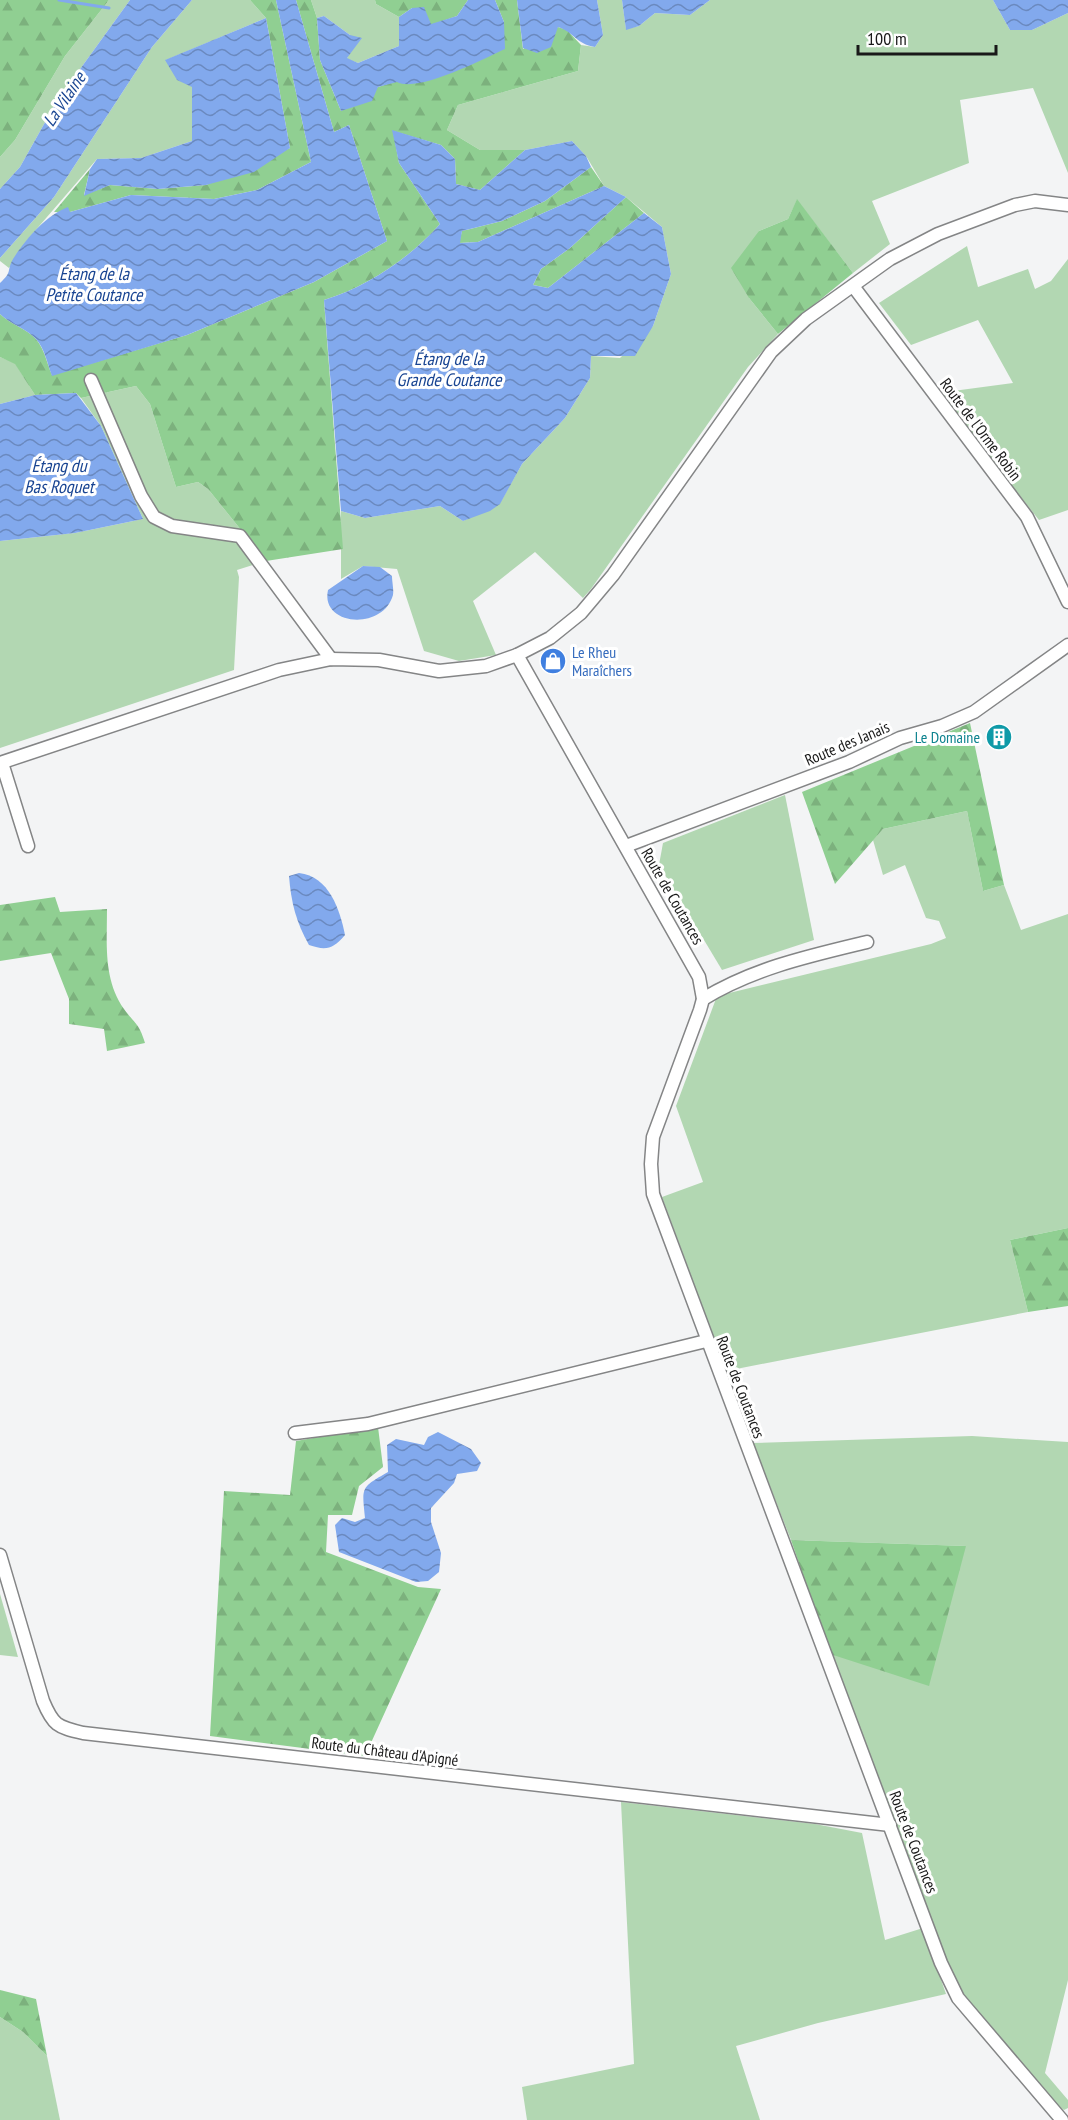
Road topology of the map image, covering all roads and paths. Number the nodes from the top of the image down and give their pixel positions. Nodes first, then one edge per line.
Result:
1 (1068, 205) edge
2 (853, 286) junction
3 (91, 380) dead end
4 (1068, 602) edge
5 (1068, 645) edge
6 (517, 655) junction
7 (331, 659) junction
8 (1, 763) edge
9 (28, 846) dead end
10 (626, 846) junction
11 (867, 942) dead end
12 (703, 999) junction
13 (706, 1341) junction
14 (295, 1433) dead end
15 (0, 1555) edge
16 (890, 1825) junction
17 (1068, 2117) edge
18 (1062, 2120) edge

1 - 2 street
2 - 4 street, Route de l'Orme Robin
2 - 6 street
3 - 7 street
5 - 10 street, Route des Janais
6 - 7 street
6 - 10 street, Route de Coutances
7 - 8 street
8 - 9 street
10 - 12 street, Route de Coutances
11 - 12 street
12 - 13 street, Route de Coutances
13 - 14 street
13 - 16 street, Route de Coutances
15 - 16 street, Route du Château d'Apigné
16 - 18 street, Route de Coutances
17 - 18 street

